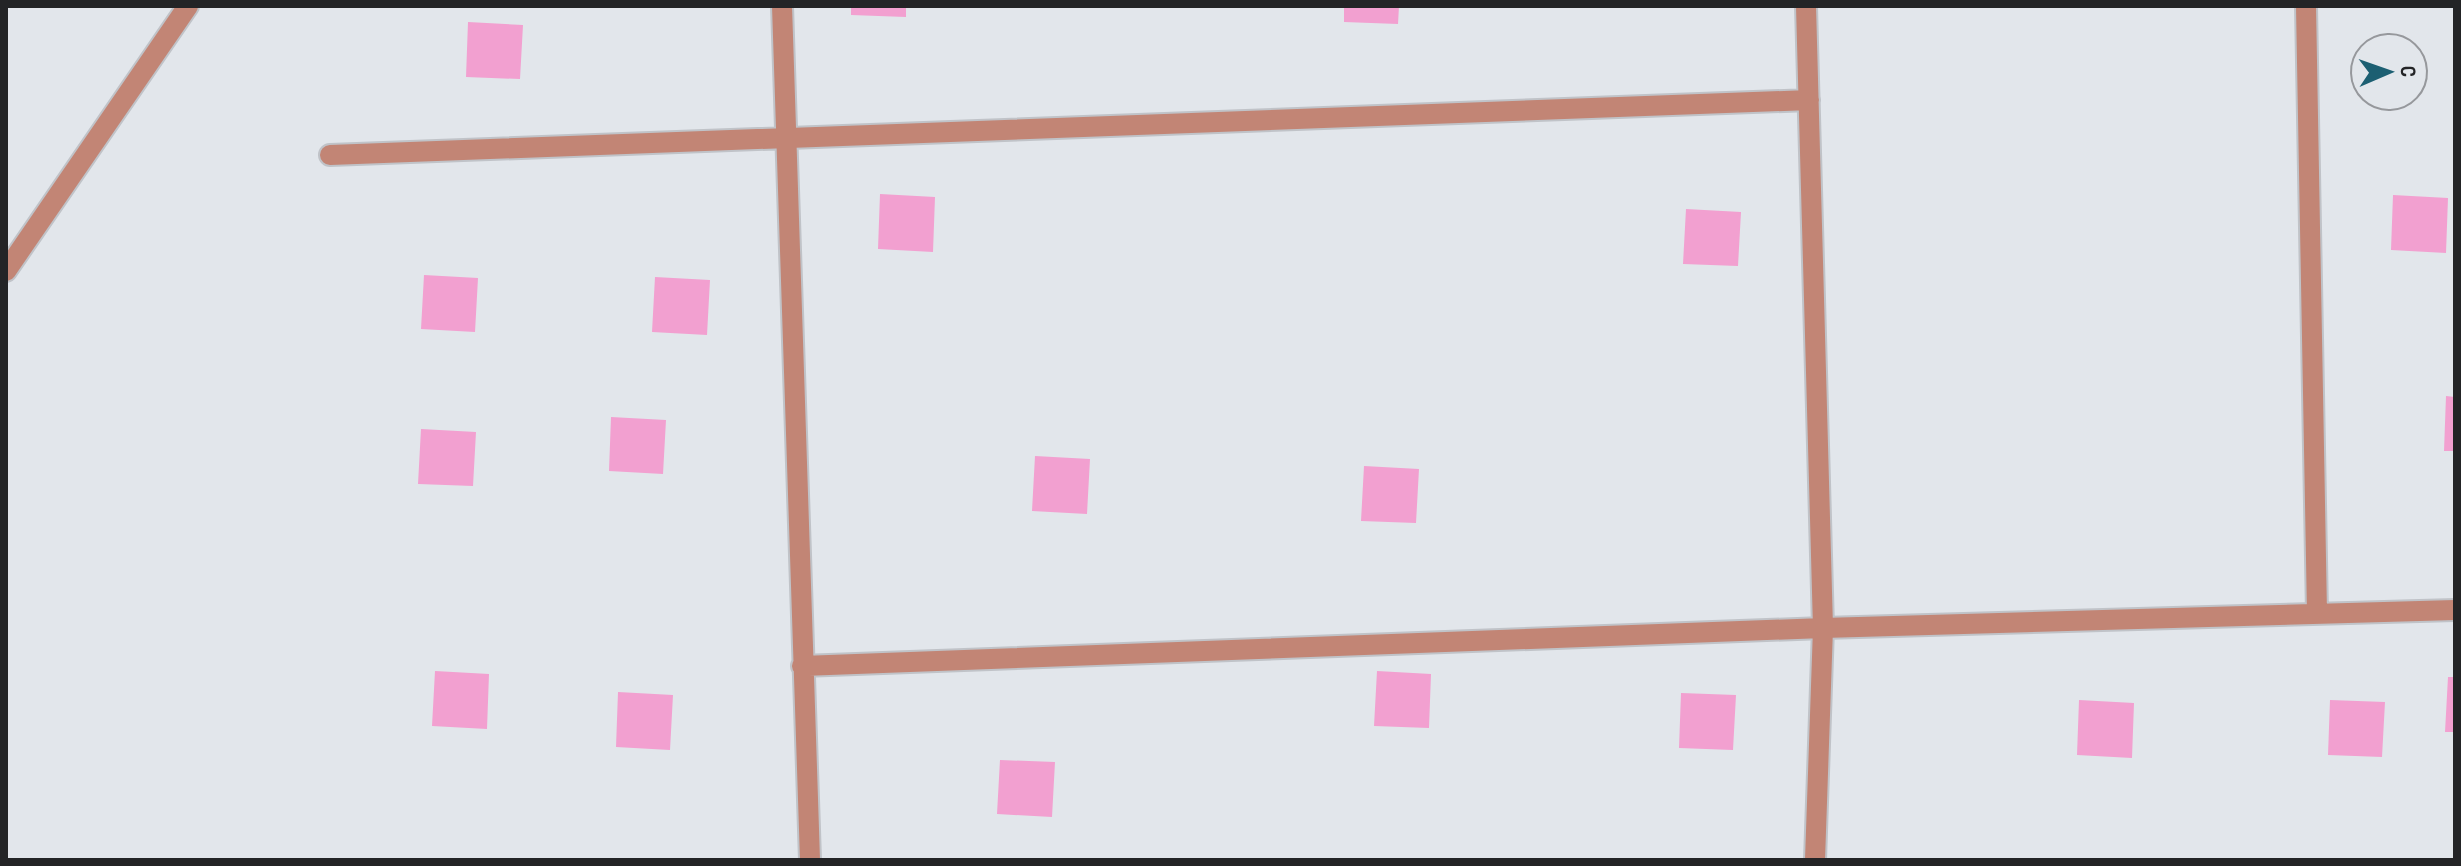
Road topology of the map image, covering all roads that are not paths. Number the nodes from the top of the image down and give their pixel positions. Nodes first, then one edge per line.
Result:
1 (188, 6) edge
2 (782, 6) edge
3 (1806, 6) edge
4 (2306, 6) edge
5 (1809, 100) junction
6 (786, 139) junction
7 (330, 155) dead end
8 (6, 271) edge
9 (2455, 610) edge
10 (2317, 614) junction
11 (1823, 628) junction
12 (802, 666) junction
13 (810, 860) edge
14 (1815, 860) edge

1 - 8 street
2 - 6 street
3 - 5 street
4 - 10 street
5 - 6 street
5 - 11 street
6 - 7 street
6 - 12 street
9 - 10 street
10 - 11 street
11 - 12 street
11 - 14 street
12 - 13 street

